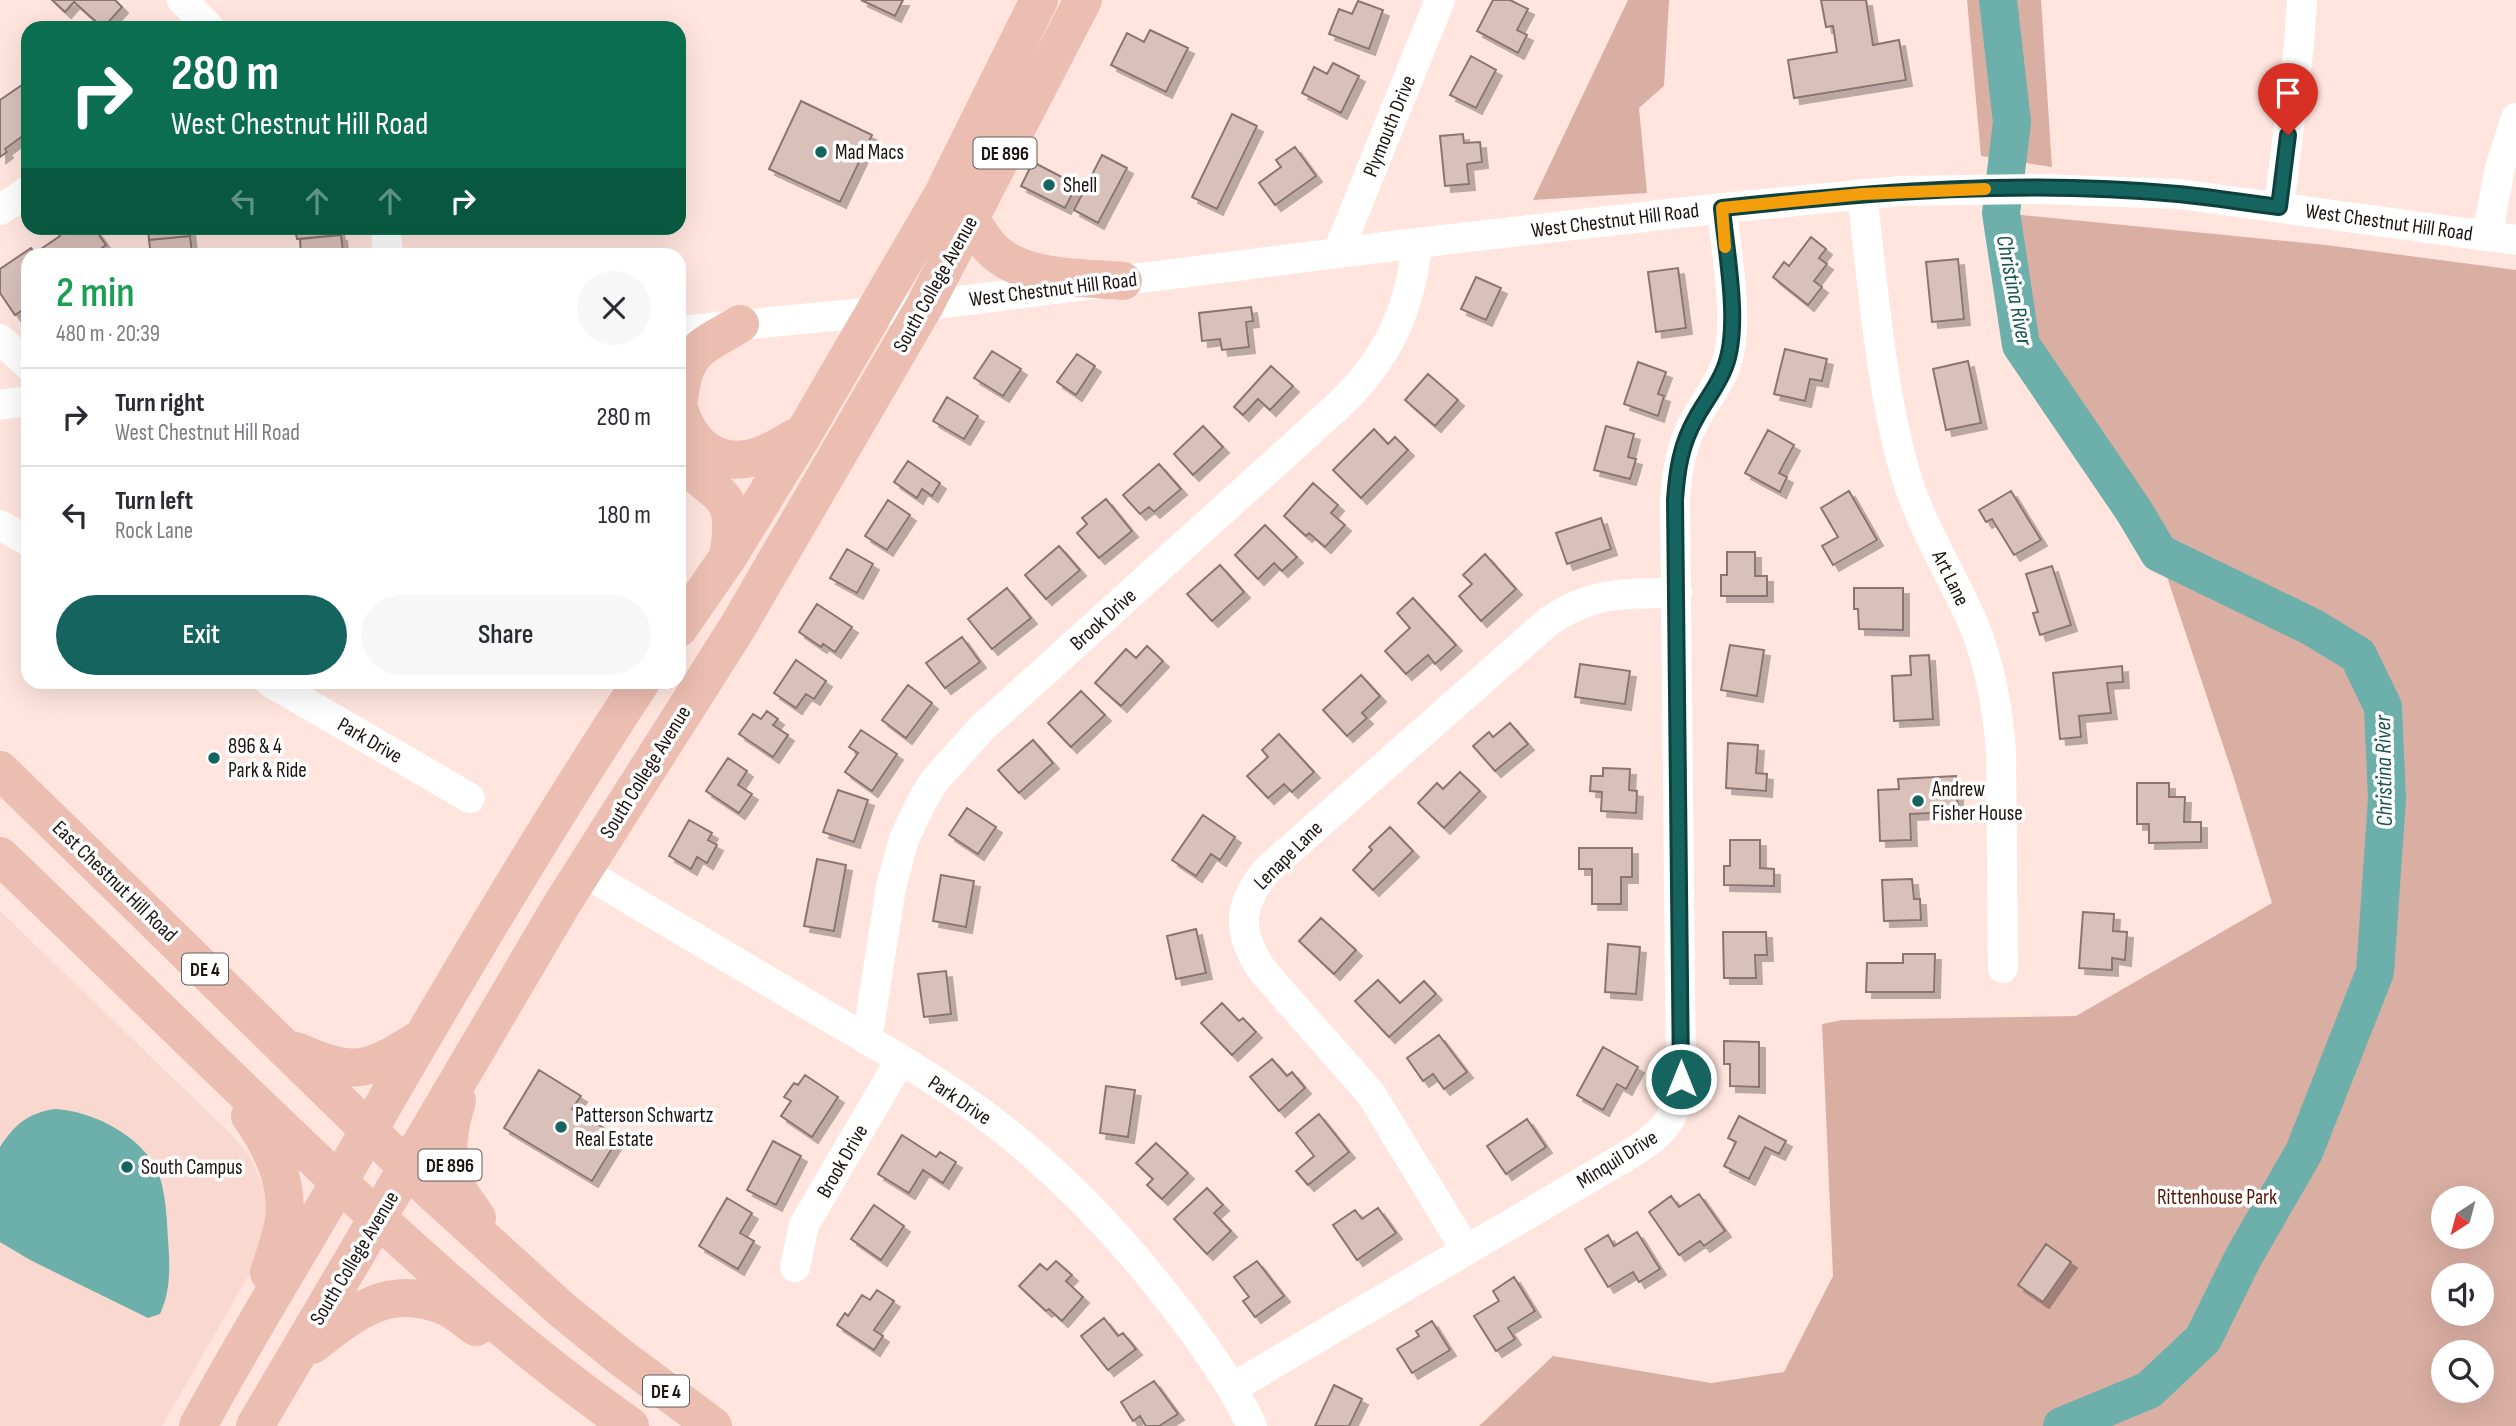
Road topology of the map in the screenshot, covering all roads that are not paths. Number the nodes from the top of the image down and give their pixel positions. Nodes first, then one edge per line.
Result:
1 (181, 0) edge
2 (1039, 0) edge
3 (1083, 0) edge
4 (1440, 0) edge
5 (2302, 0) edge
6 (204, 21) edge
7 (2516, 118) edge
8 (1862, 194) junction
9 (21, 196) edge
10 (2279, 207) junction
11 (1722, 208) junction
12 (0, 210) edge
13 (970, 220) junction
14 (2502, 238) edge
15 (1417, 243) junction
16 (1338, 252) junction
17 (1124, 281) junction
18 (925, 305) junction
19 (873, 312) junction
20 (740, 324) junction
21 (686, 330) edge
22 (0, 339) edge
23 (21, 358) edge
24 (686, 368) edge
25 (21, 402) edge
26 (0, 404) edge
27 (686, 428) edge
28 (804, 433) junction
29 (686, 465) edge
30 (0, 524) edge
31 (21, 537) edge
32 (728, 557) junction
33 (1677, 593) junction
34 (686, 618) edge
35 (283, 689) edge
36 (636, 689) edge
37 (0, 770) edge
38 (470, 797) dead end
39 (0, 856) edge
40 (582, 872) junction
41 (2003, 968) dead end
42 (423, 1037) junction
43 (867, 1040) junction
44 (284, 1045) junction
45 (203, 1052) junction
46 (472, 1059) junction
47 (900, 1060) junction
48 (368, 1129) junction
49 (407, 1169) junction
50 (339, 1182) junction
51 (378, 1218) junction
52 (1466, 1250) junction
53 (505, 1258) junction
54 (794, 1267) dead end
55 (254, 1325) junction
56 (294, 1360) junction
57 (1232, 1388) junction
58 (583, 1393) junction
59 (198, 1426) edge
60 (255, 1426) edge
61 (630, 1426) edge
62 (713, 1426) edge
63 (1252, 1426) edge

1 - 6 street
2 - 19 main road, South College Avenue / DE 896
3 - 13 main road, South College Avenue / DE 896
4 - 16 street, Plymouth Drive
5 - 10 street
7 - 14 street
8 - 10 street, West Chestnut Hill Road
8 - 11 street, West Chestnut Hill Road
8 - 41 street, Art Lane
9 - 12 street
10 - 14 street, West Chestnut Hill Road
11 - 15 street, West Chestnut Hill Road
11 - 33 street, Minquil Drive
13 - 17 main road
13 - 18 main road, South College Avenue / DE 896
15 - 16 street, West Chestnut Hill Road
15 - 43 street, Brook Drive
16 - 17 street, West Chestnut Hill Road
17 - 18 street, West Chestnut Hill Road
18 - 19 street, West Chestnut Hill Road
18 - 40 main road, South College Avenue / DE 896
19 - 20 street, West Chestnut Hill Road
19 - 28 main road, South College Avenue / DE 896
20 - 21 street, West Chestnut Hill Road
20 - 24 main road
22 - 23 street
25 - 26 street
27 - 28 main road
28 - 32 main road, South College Avenue / DE 896
29 - 32 main road
30 - 31 street
32 - 34 main road, South College Avenue / DE 896
33 - 52 street, Minquil Drive
33 - 52 street, Lenape Lane
35 - 38 street, Park Drive
36 - 42 main road
37 - 44 main road, East Chestnut Hill Road / DE 4
39 - 45 main road, DE 4
40 - 43 street, Park Drive
40 - 46 main road, South College Avenue / DE 896
42 - 44 main road
42 - 48 main road
43 - 47 street, Park Drive
44 - 48 main road, East Chestnut Hill Road / DE 4
45 - 50 main road, DE 4
45 - 55 main road
46 - 49 main road, South College Avenue
46 - 53 main road, DE 896
47 - 54 street, Brook Drive
47 - 57 street, Park Drive
48 - 49 main road, East Chestnut Hill Road / DE 4
48 - 50 main road
49 - 51 main road, South College Avenue
49 - 53 main road, DE 4
50 - 51 main road, DE 4
50 - 55 main road
51 - 56 main road, South College Avenue
51 - 58 main road, DE 4
52 - 57 street, Minquil Drive
53 - 62 main road, DE 4
55 - 59 main road
56 - 58 main road
56 - 60 main road, South College Avenue
57 - 63 street, Park Drive
58 - 61 main road, DE 4

